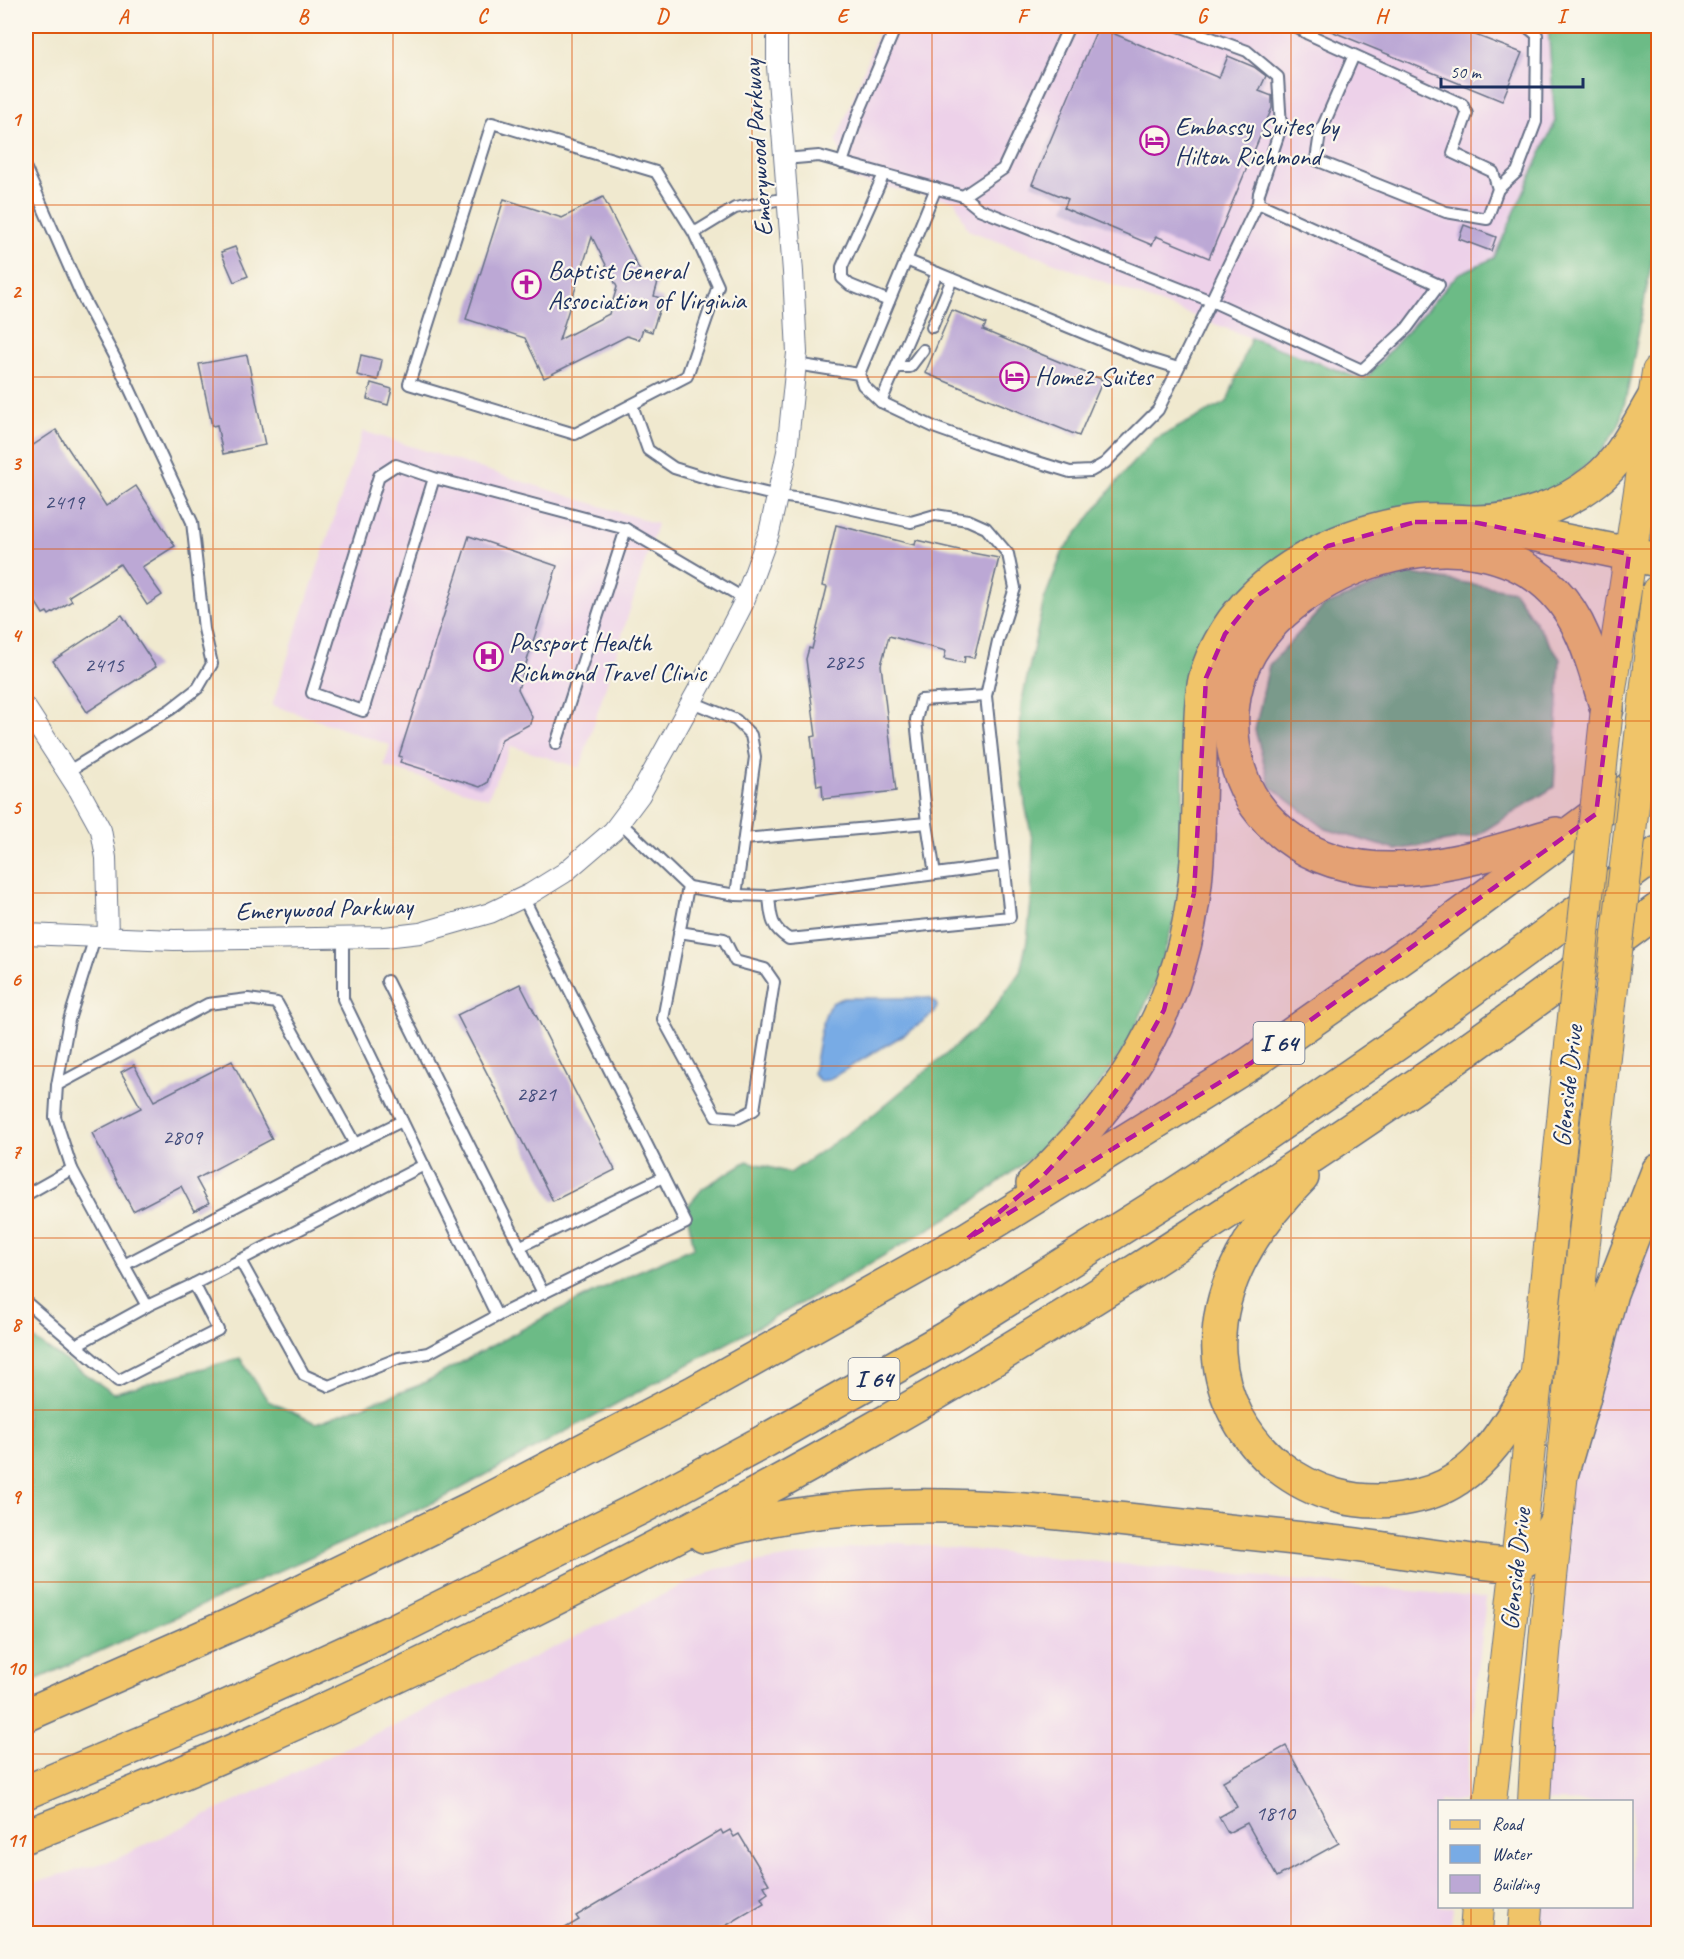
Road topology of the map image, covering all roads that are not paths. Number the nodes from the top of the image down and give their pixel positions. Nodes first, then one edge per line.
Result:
1 (777, 26) edge
2 (896, 26) edge
3 (1069, 26) edge
4 (1179, 26) edge
5 (1295, 26) edge
6 (1526, 26) edge
7 (1354, 55) junction
8 (784, 159) junction
9 (842, 163) junction
10 (26, 169) edge
11 (884, 174) junction
12 (936, 188) junction
13 (1498, 189) junction
14 (963, 196) junction
15 (788, 198) junction
16 (1258, 203) junction
17 (694, 233) junction
18 (906, 260) junction
19 (937, 273) junction
20 (952, 279) junction
21 (889, 301) junction
22 (1211, 301) junction
23 (933, 327) dead end
24 (923, 350) dead end
25 (796, 364) junction
26 (897, 367) junction
27 (1178, 368) junction
28 (859, 374) junction
29 (1656, 385) edge
30 (881, 402) junction
31 (632, 405) junction
32 (434, 478) junction
33 (778, 496) junction
34 (1473, 522) junction
35 (626, 529) junction
36 (1644, 557) edge
37 (1659, 591) edge
38 (745, 599) junction
39 (986, 696) junction
40 (692, 702) junction
41 (26, 708) edge
42 (1607, 709) junction
43 (556, 744) dead end
44 (1659, 768) edge
45 (67, 772) junction
46 (620, 822) junction
47 (927, 823) junction
48 (1578, 828) junction
49 (744, 839) junction
50 (1659, 854) edge
51 (1004, 864) junction
52 (935, 874) junction
53 (688, 887) junction
54 (736, 895) junction
55 (769, 896) junction
56 (523, 897) junction
57 (1659, 910) edge
58 (679, 932) junction
59 (26, 934) edge
60 (101, 937) junction
61 (343, 938) junction
62 (387, 981) dead end
63 (57, 1085) junction
64 (1401, 1096) junction
65 (402, 1121) junction
66 (355, 1144) junction
67 (424, 1165) junction
68 (72, 1169) junction
69 (1659, 1171) edge
70 (663, 1177) junction
71 (26, 1196) edge
72 (967, 1239) junction
73 (519, 1247) junction
74 (240, 1260) junction
75 (124, 1264) junction
76 (194, 1284) junction
77 (543, 1293) junction
78 (26, 1302) edge
79 (147, 1306) junction
80 (497, 1316) junction
81 (76, 1345) junction
82 (1536, 1380) junction
83 (1562, 1472) junction
84 (1556, 1522) junction
85 (642, 1555) junction
86 (1517, 1563) junction
87 (26, 1715) edge
88 (26, 1792) edge
89 (1490, 1800) edge
90 (1534, 1800) edge
91 (26, 1836) edge
92 (1478, 1908) edge
93 (1526, 1908) edge
94 (1476, 1934) edge
95 (1524, 1934) edge

1 - 8 street, Emerywood Parkway
2 - 9 lane
3 - 14 lane
4 - 16 lane
5 - 7 lane
6 - 13 lane
7 - 13 lane
7 - 13 lane
8 - 9 lane
8 - 15 street, Emerywood Parkway
9 - 11 lane
10 - 45 lane
11 - 12 lane
11 - 21 lane
12 - 14 lane
12 - 18 lane
14 - 22 lane
15 - 17 lane
15 - 25 street, Emerywood Parkway
16 - 22 lane
16 - 22 lane
17 - 31 lane
17 - 31 lane
18 - 19 lane
18 - 21 lane
19 - 20 lane
19 - 26 lane
20 - 23 lane
20 - 27 lane
21 - 28 lane
22 - 27 lane
24 - 26 lane
25 - 28 lane
25 - 33 street, Emerywood Parkway
26 - 30 lane
27 - 30 lane
28 - 30 lane
29 - 34 highway
29 - 36 main road, Glenside Drive
31 - 33 lane
32 - 32 lane
32 - 35 lane
33 - 38 street, Emerywood Parkway
33 - 39 lane
34 - 36 highway
34 - 72 highway
35 - 38 lane
35 - 43 lane
36 - 42 main road, Glenside Drive
37 - 83 main road, Glenside Drive, bridge
38 - 40 street, Emerywood Parkway
39 - 47 lane
39 - 51 lane
40 - 46 street, Emerywood Parkway
40 - 49 lane
41 - 45 street
42 - 48 highway
42 - 82 main road, Glenside Drive, bridge
44 - 48 highway, I 64
45 - 60 street
46 - 53 lane
46 - 56 street, Emerywood Parkway
47 - 49 lane
47 - 52 lane
48 - 72 highway, I 64
49 - 54 lane
50 - 88 highway, I 64
51 - 52 lane
51 - 55 lane
52 - 55 lane
53 - 54 lane
53 - 58 lane
54 - 55 lane
56 - 61 street, Emerywood Parkway
56 - 70 lane
57 - 64 highway
58 - 58 lane
59 - 60 street, Emerywood Parkway
60 - 61 street, Emerywood Parkway
60 - 63 lane
61 - 65 lane
62 - 73 lane
63 - 66 lane
63 - 68 lane
64 - 82 highway
64 - 85 highway
65 - 66 lane
65 - 67 lane
66 - 75 lane
67 - 74 lane
67 - 80 lane
68 - 71 lane
68 - 75 lane
69 - 83 highway
70 - 73 lane
70 - 77 lane
72 - 87 highway, I 64
73 - 77 lane
74 - 76 lane
74 - 80 lane
75 - 79 lane
76 - 79 lane
76 - 81 lane
77 - 80 lane
78 - 81 lane
79 - 81 lane
82 - 86 main road, Glenside Drive
83 - 84 main road, Glenside Drive
84 - 86 highway
84 - 90 main road, Glenside Drive
85 - 86 highway
85 - 91 highway
86 - 89 main road, Glenside Drive
92 - 94 main road
93 - 95 main road

